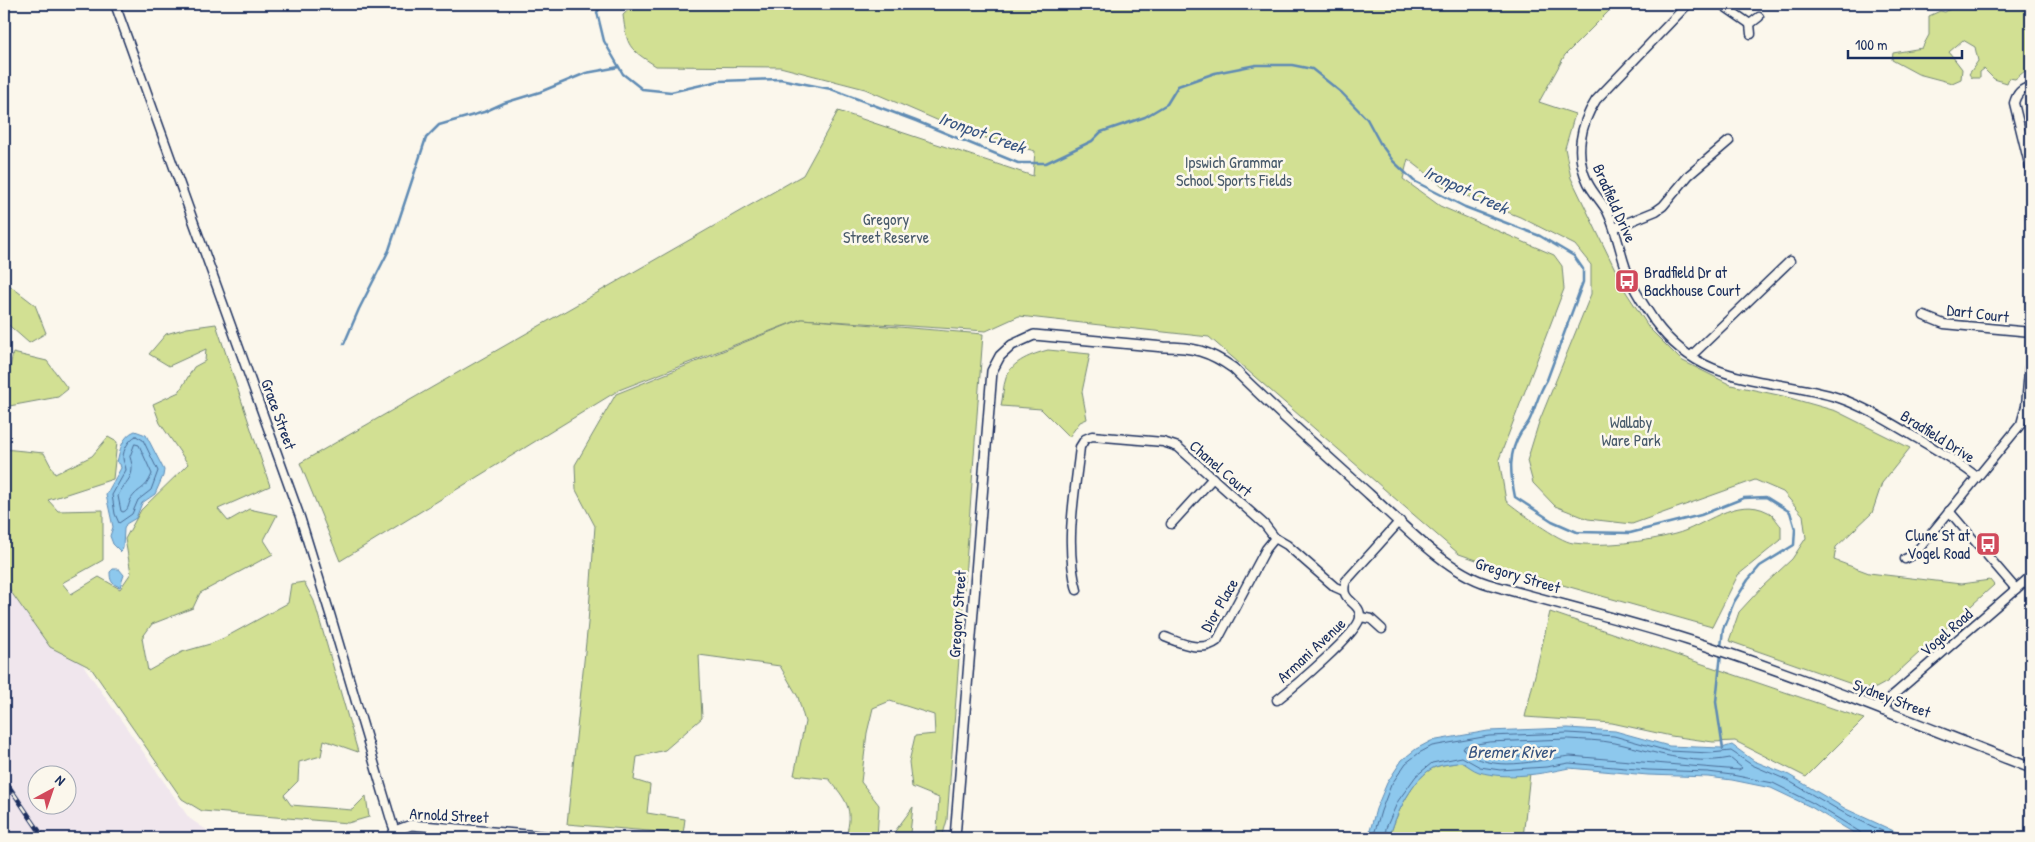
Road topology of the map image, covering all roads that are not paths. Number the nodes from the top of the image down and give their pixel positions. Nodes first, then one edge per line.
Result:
1 (116, 4) edge
2 (1688, 4) edge
3 (1721, 4) edge
4 (1759, 17) dead end
5 (1750, 24) junction
6 (1751, 34) dead end
7 (2031, 86) edge
8 (1728, 141) dead end
9 (2031, 172) edge
10 (1614, 228) junction
11 (1790, 261) dead end
12 (1924, 316) dead end
13 (2031, 332) edge
14 (2031, 347) edge
15 (1691, 356) junction
16 (1977, 477) junction
17 (1212, 478) junction
18 (1949, 511) junction
19 (1400, 521) junction
20 (1171, 524) dead end
21 (1275, 538) junction
22 (1905, 559) dead end
23 (2031, 576) edge
24 (2016, 589) junction
25 (1077, 590) dead end
26 (1344, 590) junction
27 (1360, 617) junction
28 (1382, 629) dead end
29 (1165, 637) dead end
30 (1741, 658) joint
31 (1277, 700) dead end
32 (1883, 711) junction
33 (2031, 768) edge
34 (393, 834) edge
35 (561, 838) edge
36 (955, 838) edge

1 - 34 street, Grace Street
2 - 10 street, Bradfield Drive
3 - 5 street
4 - 5 street
5 - 6 street
7 - 9 street
8 - 10 street
10 - 15 street, Bradfield Drive
11 - 15 street
12 - 13 street, Dart Court
14 - 16 street
15 - 16 street, Bradfield Drive
16 - 18 street
17 - 20 street
17 - 21 street, Chanel Court
17 - 25 street, Chanel Court
18 - 22 street
18 - 24 street
19 - 26 street, Armani Avenue
19 - 30 main road, Gregory Street
19 - 36 main road, Gregory Street
21 - 26 street, Chanel Court
21 - 29 street, Dior Place
23 - 24 street, Vogel Road
24 - 32 street, Vogel Road
26 - 27 street, Armani Avenue
27 - 28 street, Armani Avenue
27 - 31 street, Armani Avenue
30 - 32 main road, Sydney Street
32 - 33 main road, Sydney Street
34 - 35 main road, Arnold Street

